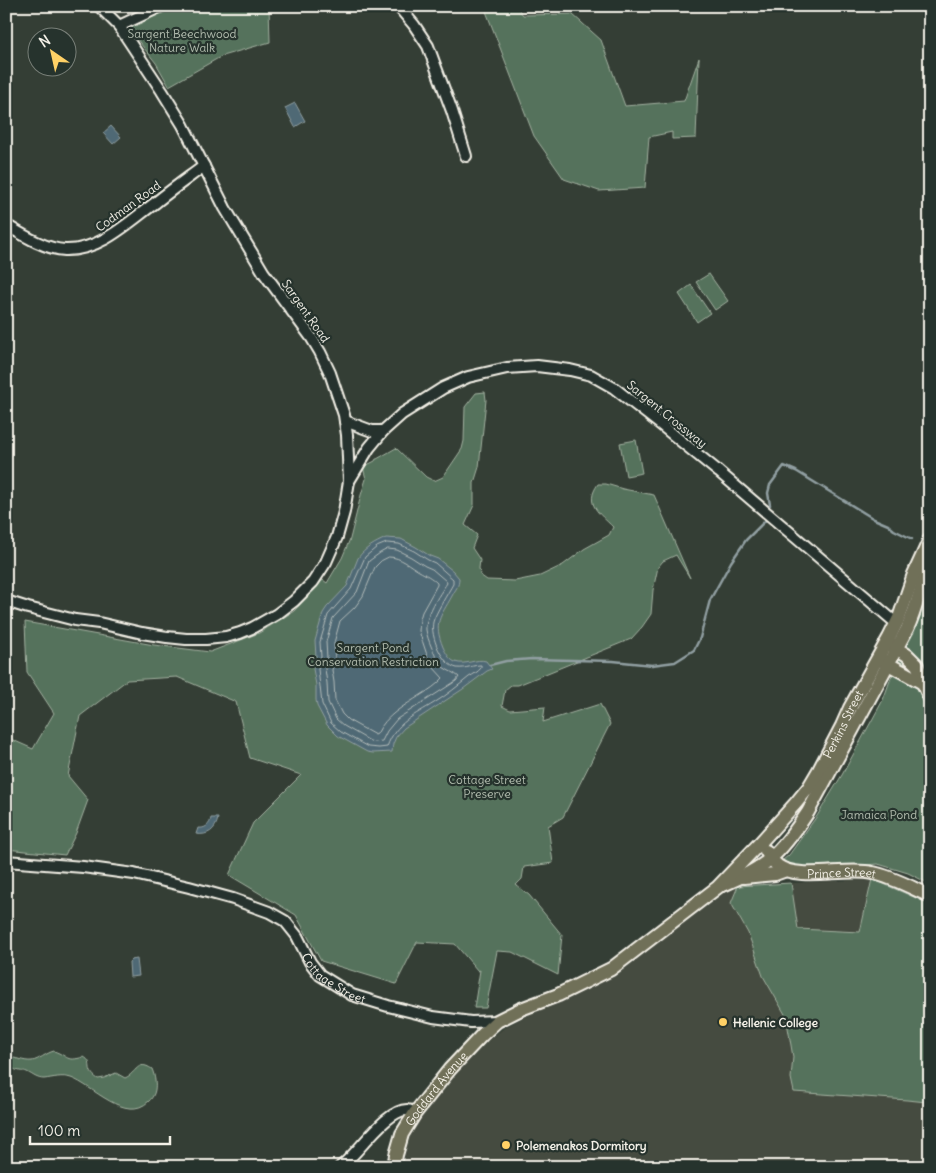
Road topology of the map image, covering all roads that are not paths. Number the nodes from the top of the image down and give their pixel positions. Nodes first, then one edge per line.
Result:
1 (98, 6) edge
2 (162, 6) edge
3 (398, 6) edge
4 (119, 26) junction
5 (466, 156) dead end
6 (204, 166) junction
7 (6, 225) edge
8 (345, 422) junction
9 (383, 431) junction
10 (349, 481) junction
11 (930, 539) edge
12 (930, 562) edge
13 (6, 601) edge
14 (896, 624) junction
15 (892, 645) junction
16 (884, 661) junction
17 (923, 683) junction
18 (930, 698) edge
19 (760, 843) junction
20 (770, 858) junction
21 (6, 861) edge
22 (786, 870) junction
23 (742, 877) junction
24 (718, 887) junction
25 (930, 896) edge
26 (662, 929) joint
27 (497, 1021) junction
28 (415, 1113) junction
29 (340, 1167) edge
30 (394, 1167) edge

1 - 4 street, Sargent Road
2 - 4 street
3 - 5 street
4 - 6 street, Sargent Road
6 - 7 street, Codman Road
6 - 8 street, Sargent Road
8 - 9 street
8 - 10 street, Sargent Road
9 - 10 street, Sargent Crossway
9 - 14 street, Sargent Crossway
10 - 13 street, Sargent Road
11 - 14 main road, Perkins Street
12 - 15 main road, Perkins Street
14 - 15 main road, Perkins Street
15 - 16 main road, Perkins Street
15 - 17 main road
16 - 17 main road
16 - 19 main road, Perkins Street
16 - 20 main road, Perkins Street
17 - 18 main road
19 - 20 main road
19 - 24 main road, Perkins Street
20 - 22 main road
20 - 23 main road, Perkins Street
21 - 27 street, Cottage Street
22 - 23 main road
22 - 25 main road, Prince Street
23 - 24 main road, Perkins Street
24 - 26 main road, Perkins Street
26 - 27 main road, Cottage Street
27 - 28 main road, Goddard Avenue
28 - 29 street
28 - 30 main road, Goddard Avenue

